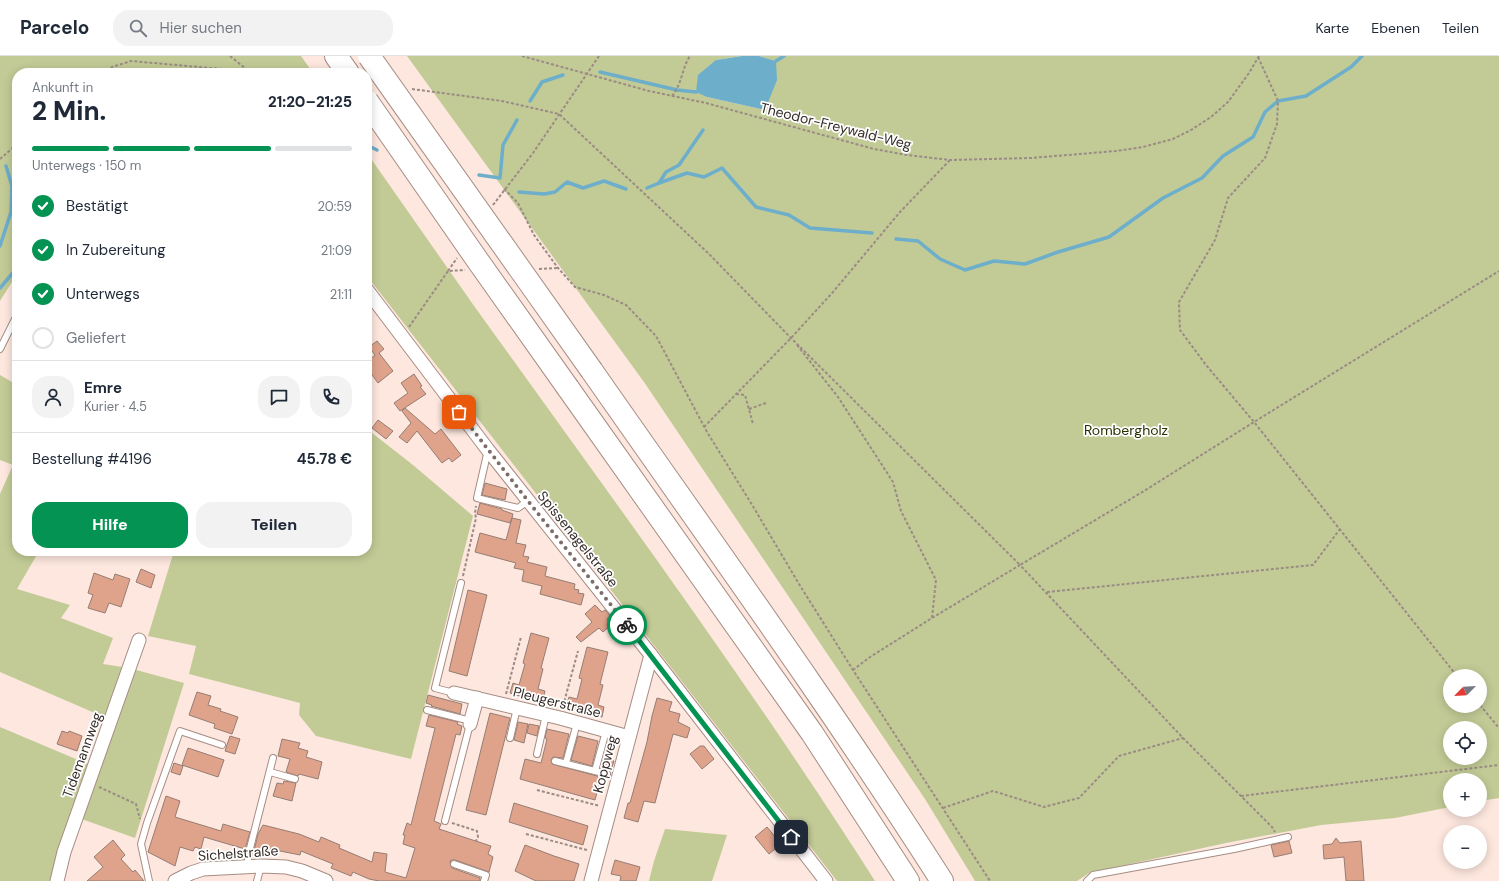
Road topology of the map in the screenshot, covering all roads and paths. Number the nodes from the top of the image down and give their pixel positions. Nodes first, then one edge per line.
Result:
1 (230, 56) edge
2 (336, 56) edge
3 (369, 56) edge
4 (522, 56) edge
5 (600, 56) edge
6 (690, 56) edge
7 (1259, 56) edge
8 (110, 68) edge
9 (207, 68) edge
10 (245, 68) edge
11 (344, 68) edge
12 (588, 73) junction
13 (406, 88) dead end
14 (672, 96) junction
15 (372, 108) edge
16 (559, 114) junction
17 (12, 148) edge
18 (0, 159) edge
19 (950, 160) junction
20 (504, 189) junction
21 (491, 208) dead end
22 (461, 252) dead end
23 (558, 268) junction
24 (534, 269) dead end
25 (472, 270) dead end
26 (448, 271) junction
27 (1499, 271) edge
28 (372, 297) edge
29 (12, 325) edge
30 (402, 337) junction
31 (791, 338) junction
32 (0, 349) edge
33 (736, 394) junction
34 (766, 403) dead end
35 (749, 409) junction
36 (1254, 422) junction
37 (753, 424) dead end
38 (704, 427) junction
39 (488, 450) junction
40 (476, 498) junction
41 (528, 501) junction
42 (1340, 529) junction
43 (1020, 565) junction
44 (461, 583) joint
45 (1046, 592) junction
46 (932, 618) junction
47 (521, 637) dead end
48 (139, 640) dead end
49 (578, 651) dead end
50 (652, 655) junction
51 (1450, 669) edge
52 (853, 670) junction
53 (454, 692) joint
54 (476, 698) junction
55 (503, 704) junction
56 (517, 708) junction
57 (427, 710) dead end
58 (1487, 713) edge
59 (546, 715) junction
60 (560, 718) junction
61 (470, 723) junction
62 (577, 723) junction
63 (1499, 728) edge
64 (606, 731) junction
65 (629, 737) junction
66 (510, 738) dead end
67 (1183, 738) junction
68 (222, 745) dead end
69 (536, 754) dead end
70 (273, 758) dead end
71 (555, 761) dead end
72 (566, 764) junction
73 (1499, 765) edge
74 (595, 771) junction
75 (270, 772) junction
76 (607, 774) dead end
77 (295, 779) dead end
78 (89, 782) junction
79 (537, 790) dead end
80 (1241, 796) junction
81 (943, 808) junction
82 (610, 809) junction
83 (445, 821) joint
84 (144, 833) junction
85 (526, 834) dead end
86 (1288, 837) dead end
87 (1277, 839) junction
88 (476, 841) dead end
89 (599, 853) junction
90 (454, 864) dead end
91 (261, 866) junction
92 (248, 867) junction
93 (57, 881) edge
94 (149, 881) edge
95 (176, 881) edge
96 (257, 881) edge
97 (326, 881) edge
98 (484, 881) edge
99 (591, 881) edge
100 (826, 881) edge
101 (908, 881) edge
102 (942, 881) edge
103 (990, 881) edge
104 (1087, 881) edge

1 - 10 path
2 - 11 highway
3 - 102 highway, bridge
4 - 12 path, Theodor-Freywald-Weg
5 - 12 path
6 - 14 path
7 - 19 path, Theodor-Freywald-Weg
7 - 36 path
8 - 9 path
12 - 14 path, Theodor-Freywald-Weg
12 - 16 path
13 - 16 path
14 - 19 path, Theodor-Freywald-Weg
15 - 101 highway, bridge
16 - 20 path
16 - 31 path
17 - 18 path
19 - 31 path
20 - 21 path
20 - 23 path
22 - 26 path
23 - 24 path
23 - 38 path
25 - 26 path
26 - 30 path
27 - 36 path
28 - 30 street, Spissenagelstraße
29 - 32 lane
30 - 39 street, Spissenagelstraße
31 - 33 path
31 - 43 path
31 - 46 path
33 - 35 path
33 - 38 path
34 - 35 path
35 - 37 path
36 - 42 path
36 - 43 path
38 - 52 path
39 - 40 lane
39 - 41 street, Spissenagelstraße
40 - 41 lane
40 - 44 path
41 - 50 street, Spissenagelstraße
42 - 45 path
42 - 51 path
43 - 45 path
43 - 46 path
44 - 53 lane, Pleugerstraße
45 - 67 path
46 - 52 path
47 - 55 path
48 - 78 street, Tidemannweg
49 - 60 path
50 - 65 street, Koppweg
50 - 100 street, Spissenagelstraße
52 - 81 path
53 - 54 street, Pleugerstraße
54 - 55 street, Pleugerstraße
54 - 61 street
55 - 56 street, Pleugerstraße
56 - 59 street, Pleugerstraße
56 - 66 lane
57 - 61 lane
58 - 63 path
59 - 60 street, Pleugerstraße
59 - 69 lane
60 - 62 street, Pleugerstraße
61 - 83 lane
62 - 64 street, Pleugerstraße
62 - 72 lane
64 - 65 street, Pleugerstraße
64 - 74 lane
65 - 82 street, Koppweg
67 - 80 path
67 - 81 path
68 - 84 lane
70 - 75 lane
71 - 72 lane
72 - 74 lane
73 - 80 path
74 - 76 lane
75 - 77 lane
75 - 92 lane
78 - 84 path
78 - 93 street, Tidemannweg
79 - 82 path
80 - 87 path
81 - 103 path
82 - 89 street, Koppweg
83 - 88 path
84 - 94 lane
85 - 89 path
86 - 87 lane
87 - 104 lane
89 - 99 street, Koppweg
90 - 98 lane
91 - 92 street, Sichelstraße
91 - 96 lane
91 - 97 street, Sichelstraße
92 - 95 street, Sichelstraße

